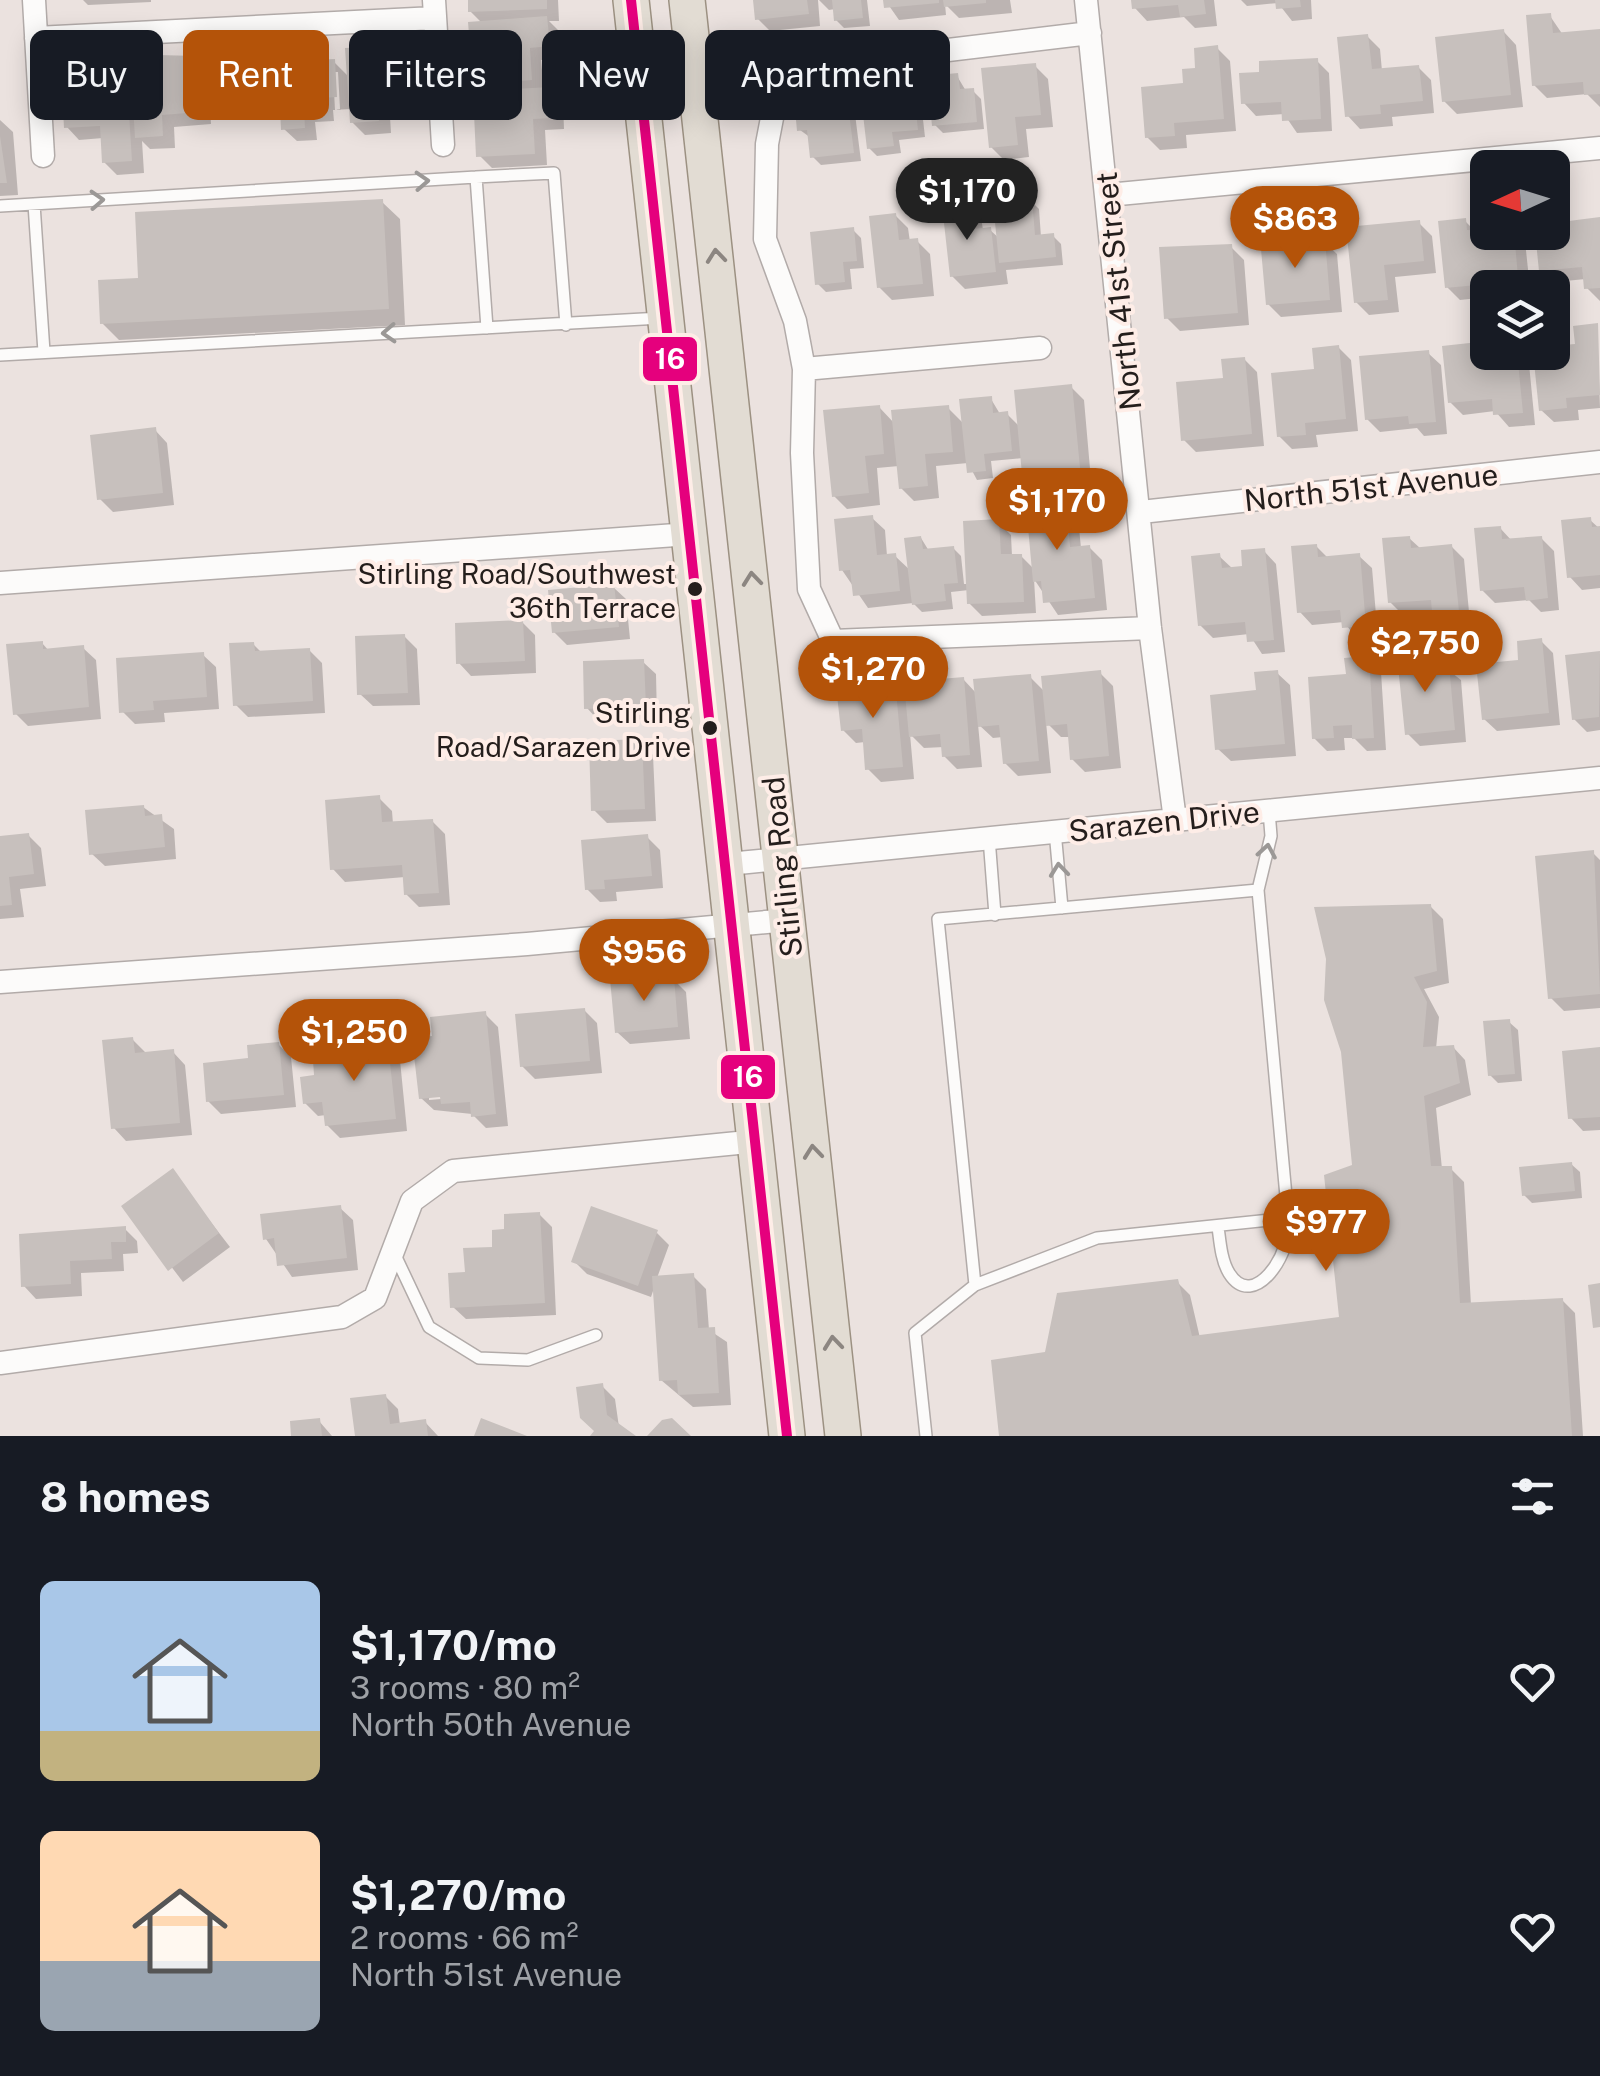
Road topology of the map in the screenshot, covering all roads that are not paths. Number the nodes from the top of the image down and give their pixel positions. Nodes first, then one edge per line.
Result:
1 (34, 0) edge
2 (630, 0) edge
3 (687, 0) edge
4 (1086, 0) edge
5 (435, 9) edge
6 (36, 30) edge
7 (146, 30) edge
8 (1090, 33) junction
9 (41, 120) edge
10 (443, 145) dead end
11 (1600, 148) edge
12 (43, 156) dead end
13 (476, 178) junction
14 (1108, 195) junction
15 (34, 204) junction
16 (0, 206) edge
17 (665, 318) junction
18 (566, 325) junction
19 (487, 328) junction
20 (1040, 348) dead end
21 (44, 352) junction
22 (0, 355) edge
23 (804, 369) junction
24 (1600, 462) edge
25 (1141, 512) junction
26 (690, 534) junction
27 (0, 583) edge
28 (1150, 628) junction
29 (1600, 778) edge
30 (1269, 810) junction
31 (1175, 820) junction
32 (1055, 832) junction
33 (989, 838) junction
34 (782, 860) junction
35 (728, 864) junction
36 (1258, 890) junction
37 (1062, 908) junction
38 (995, 915) junction
39 (788, 920) junction
40 (735, 925) junction
41 (0, 982) edge
42 (758, 1141) junction
43 (1288, 1218) junction
44 (1218, 1227) junction
45 (393, 1251) junction
46 (975, 1286) junction
47 (596, 1336) dead end
48 (0, 1363) edge
49 (787, 1436) edge
50 (843, 1436) edge
51 (926, 1436) edge

1 - 6 street
2 - 17 main road, Stirling Road
34 -> 3 main road, Stirling Road
4 - 8 street, North 41st Street
5 - 7 street
5 - 10 street
8 - 14 street, North 41st Street
8 - 23 street
9 - 12 street
11 - 14 street
15 -> 13 lane
13 - 18 lane
13 - 19 lane
14 - 25 street, North 41st Street
15 - 16 lane
15 - 21 lane
17 - 18 lane
17 - 26 main road, Stirling Road
18 - 19 lane
19 -> 21 lane
20 - 23 street
21 - 22 lane
23 - 28 street
24 - 25 street, North 51st Avenue
25 - 28 street, North 41st Street
26 - 27 street
26 - 35 main road, Stirling Road
28 - 31 street, North 41st Street
29 - 30 street, Sarazen Drive
30 - 31 street, Sarazen Drive
36 -> 30 lane
31 - 32 street, Sarazen Drive
32 - 33 street, Sarazen Drive
37 -> 32 lane
33 - 34 street, Sarazen Drive
33 - 38 lane
34 - 35 street, Sarazen Drive
34 - 39 main road, Stirling Road
35 - 40 main road, Stirling Road
36 - 37 lane
36 - 43 lane
37 - 38 lane
38 - 46 lane
39 - 40 street
50 -> 39 main road, Stirling Road
40 - 41 street
40 - 42 main road, Stirling Road
42 - 45 street
42 - 49 main road, Stirling Road
43 - 44 lane
43 - 44 lane
44 - 46 lane
45 - 47 lane
45 - 48 street
46 - 51 lane

